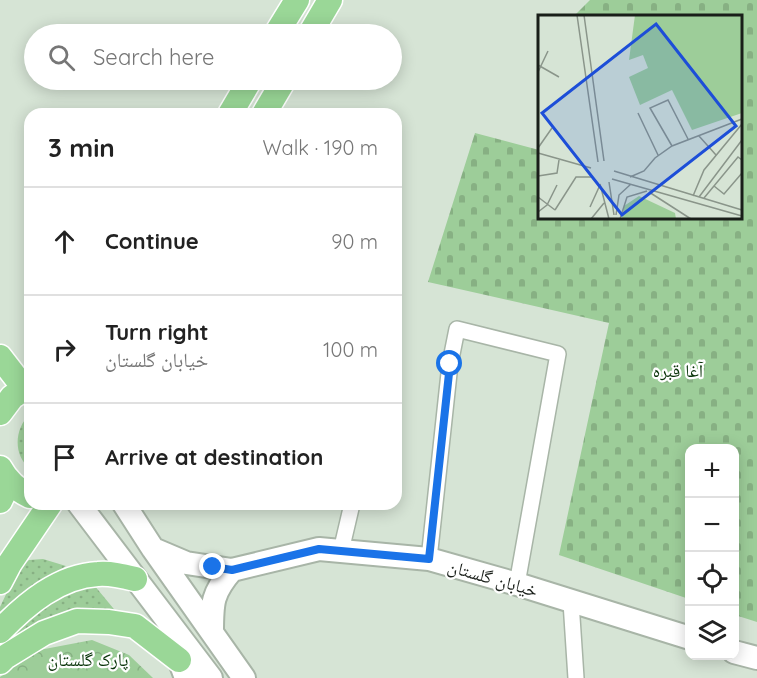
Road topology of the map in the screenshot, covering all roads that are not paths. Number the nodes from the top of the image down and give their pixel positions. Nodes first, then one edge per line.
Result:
1 (297, 0) edge
2 (330, 0) edge
3 (282, 24) edge
4 (316, 24) edge
5 (244, 90) edge
6 (278, 90) edge
7 (234, 108) edge
8 (268, 108) edge
9 (0, 357) edge
10 (13, 393) edge
11 (2, 484) edge
12 (24, 493) edge
13 (46, 510) edge
14 (84, 510) edge
15 (128, 510) edge
16 (351, 510) edge
17 (136, 524) junction
18 (108, 542) junction
19 (153, 549) junction
20 (341, 551) junction
21 (429, 559) junction
22 (232, 570) junction
23 (135, 579) junction
24 (0, 582) edge
25 (517, 584) junction
26 (571, 602) junction
27 (161, 614) junction
28 (0, 631) edge
29 (212, 632) junction
30 (685, 636) edge
31 (739, 653) edge
32 (757, 658) edge
33 (0, 662) edge
34 (182, 669) edge
35 (211, 678) edge
36 (244, 678) edge
37 (576, 678) edge

1 - 3 main road
2 - 4 main road
5 - 7 main road
6 - 8 main road
9 - 10 main road
11 - 12 main road
13 - 24 main road
14 - 18 main road
15 - 17 main road
16 - 20 street
17 - 18 main road
17 - 19 main road
18 - 23 main road
19 - 22 main road, خیابان گلستان
19 - 29 main road
20 - 21 main road, خیابان گلستان
20 - 22 main road, خیابان گلستان
21 - 25 main road, خیابان گلستان
21 - 25 street
22 - 29 main road
23 - 27 main road
23 - 28 main road
25 - 26 main road, خیابان گلستان
26 - 30 main road, خیابان گلستان
26 - 37 street
27 - 34 main road
27 - 35 main road
29 - 36 main road
31 - 32 main road
33 - 34 main road

